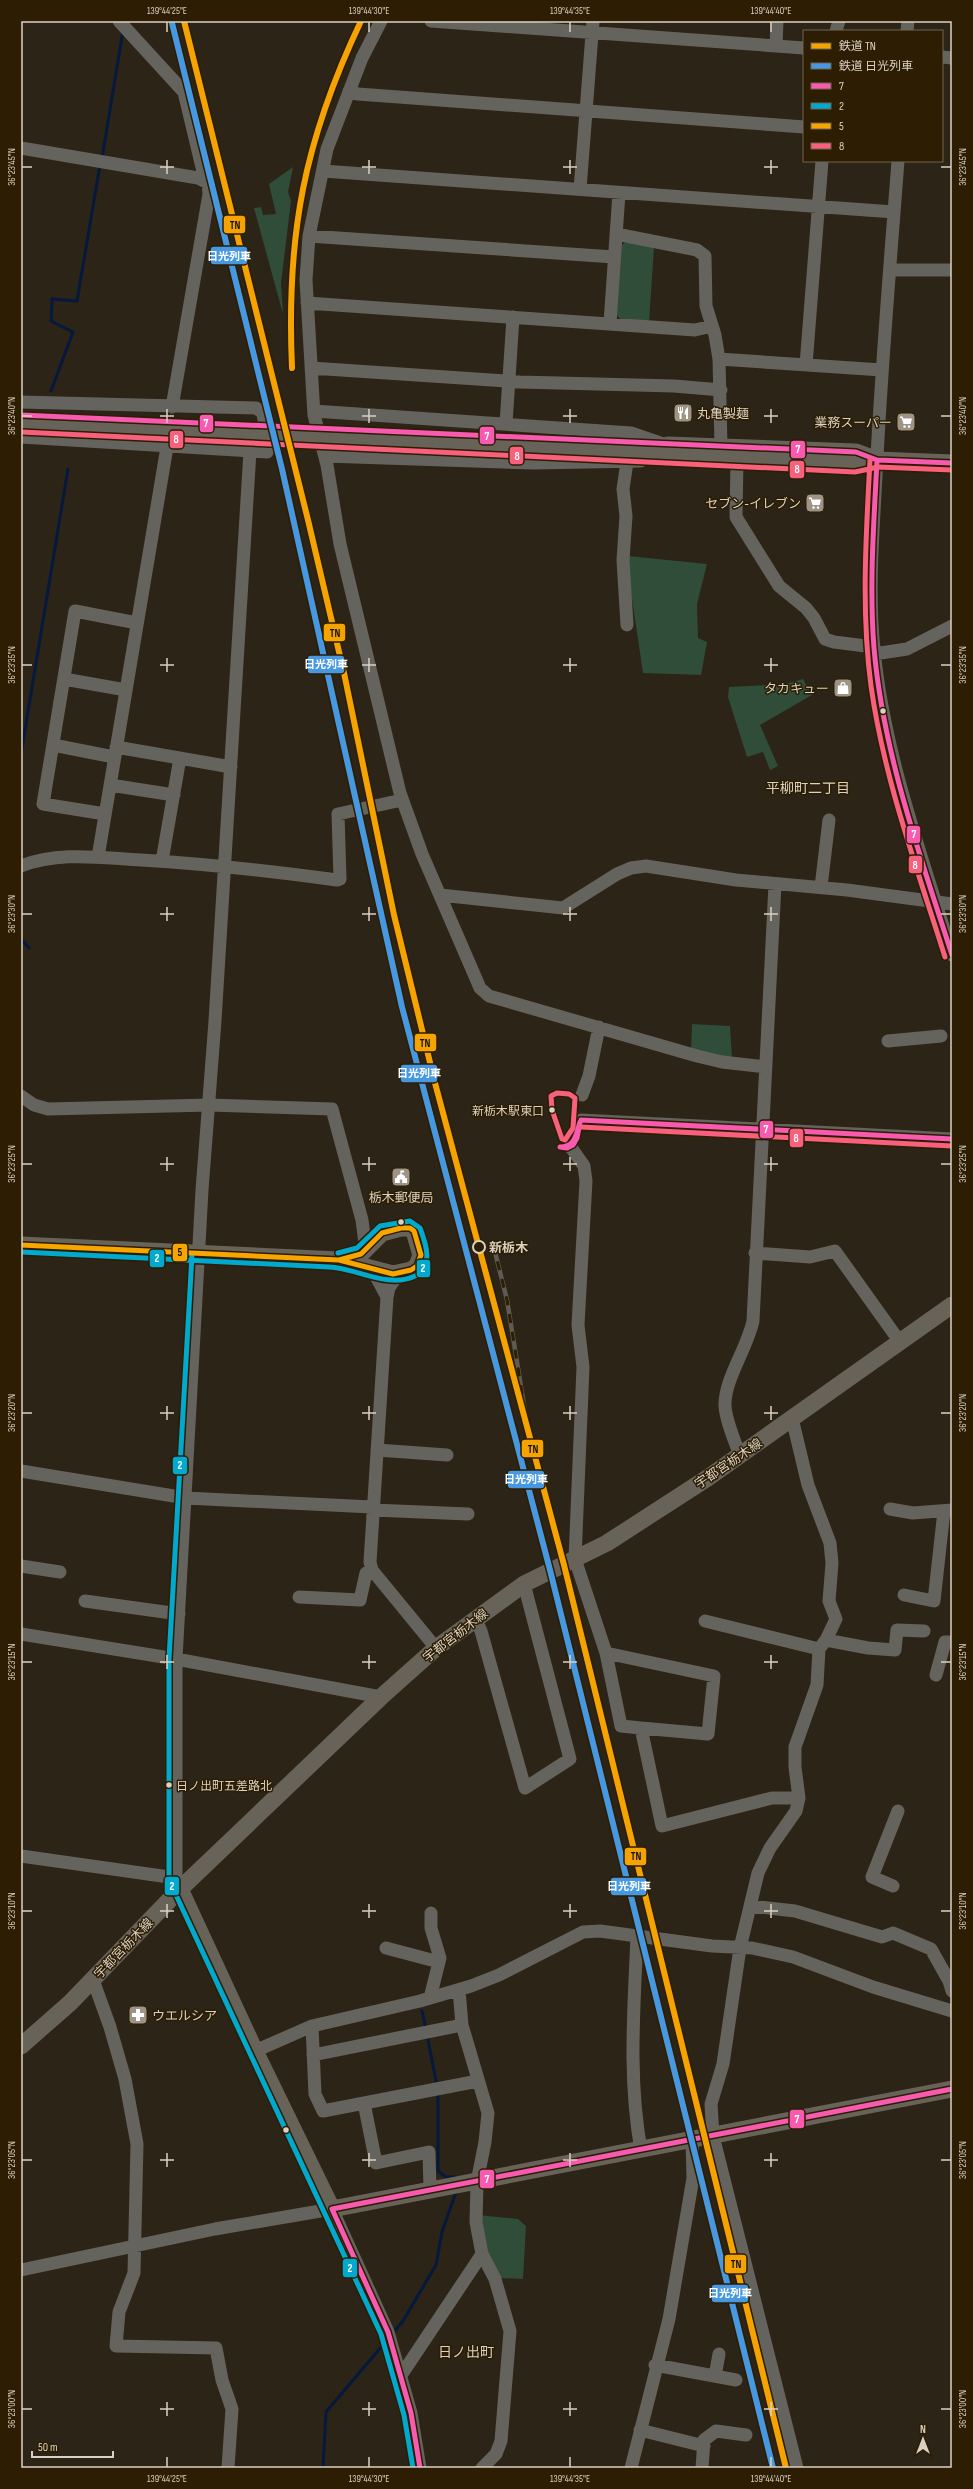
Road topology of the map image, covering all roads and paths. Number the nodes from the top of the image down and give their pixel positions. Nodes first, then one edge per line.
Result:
1 (120, 21) edge
2 (381, 21) edge
3 (431, 21) edge
4 (777, 21) edge
5 (593, 27) edge
6 (776, 45) junction
7 (803, 48) edge
8 (349, 91) junction
9 (586, 111) junction
10 (803, 127) edge
11 (21, 148) edge
12 (822, 162) edge
13 (898, 162) edge
14 (323, 171) junction
15 (205, 180) junction
16 (580, 189) junction
17 (619, 193) junction
18 (819, 208) junction
19 (894, 212) junction
20 (616, 234) junction
21 (309, 236) junction
22 (614, 257) junction
23 (890, 270) junction
24 (952, 270) edge
25 (307, 303) junction
26 (513, 317) junction
27 (610, 323) junction
28 (712, 326) junction
29 (719, 360) junction
30 (806, 365) junction
31 (311, 368) junction
32 (882, 370) junction
33 (509, 381) junction
34 (721, 390) junction
35 (21, 402) edge
36 (172, 407) junction
37 (314, 412) junction
38 (21, 414) edge
39 (506, 424) junction
40 (258, 431) junction
41 (23, 433) edge
42 (324, 441) junction
43 (721, 446) junction
44 (167, 447) junction
45 (666, 450) junction
46 (250, 451) junction
47 (737, 460) junction
48 (877, 460) junction
49 (627, 462) junction
50 (952, 463) edge
51 (137, 623) junction
52 (627, 625) dead end
53 (952, 626) edge
54 (874, 650) junction
55 (64, 679) junction
56 (126, 690) junction
57 (53, 745) junction
58 (115, 752) junction
59 (180, 758) junction
60 (231, 767) junction
61 (110, 785) junction
62 (174, 795) junction
63 (402, 800) junction
64 (105, 814) junction
65 (829, 820) dead end
66 (98, 857) junction
67 (162, 862) junction
68 (21, 866) edge
69 (225, 866) junction
70 (775, 884) junction
71 (821, 887) junction
72 (440, 895) junction
73 (936, 903) junction
74 (952, 904) edge
75 (952, 955) edge
76 (599, 1027) junction
77 (941, 1036) dead end
78 (888, 1041) dead end
79 (766, 1067) junction
80 (582, 1095) dead end
81 (21, 1096) edge
82 (209, 1104) junction
83 (581, 1120) dead end
84 (762, 1130) junction
85 (952, 1138) edge
86 (570, 1146) dead end
87 (362, 1220) junction
88 (382, 1233) junction
89 (21, 1245) edge
90 (366, 1251) junction
91 (755, 1253) junction
92 (200, 1255) junction
93 (339, 1260) junction
94 (372, 1269) junction
95 (399, 1273) junction
96 (387, 1297) junction
97 (952, 1305) edge
98 (900, 1342) junction
99 (792, 1418) junction
100 (376, 1450) junction
101 (447, 1455) dead end
102 (740, 1456) junction
103 (21, 1471) edge
104 (186, 1498) junction
105 (373, 1508) junction
106 (890, 1510) dead end
107 (948, 1510) edge
108 (468, 1514) dead end
109 (575, 1559) junction
110 (21, 1566) edge
111 (372, 1570) junction
112 (60, 1572) dead end
113 (524, 1584) junction
114 (904, 1595) dead end
115 (299, 1597) dead end
116 (85, 1602) dead end
117 (179, 1614) junction
118 (475, 1618) junction
119 (704, 1621) dead end
120 (924, 1631) dead end
121 (21, 1634) edge
122 (952, 1642) edge
123 (823, 1645) junction
124 (436, 1648) junction
125 (606, 1653) junction
126 (176, 1659) junction
127 (936, 1675) dead end
128 (381, 1697) junction
129 (641, 1728) junction
130 (799, 1798) junction
131 (898, 1811) dead end
132 (21, 1856) edge
133 (178, 1884) junction
134 (893, 1886) dead end
135 (750, 1906) junction
136 (431, 1913) dead end
137 (637, 1936) junction
138 (386, 1948) dead end
139 (740, 1948) junction
140 (439, 1962) junction
141 (93, 1980) junction
142 (459, 1990) junction
143 (952, 1991) edge
144 (430, 1998) junction
145 (952, 2011) edge
146 (462, 2025) junction
147 (312, 2026) junction
148 (21, 2046) edge
149 (255, 2052) junction
150 (313, 2055) junction
151 (478, 2081) junction
152 (952, 2089) edge
153 (364, 2103) junction
154 (713, 2136) junction
155 (692, 2140) junction
156 (641, 2150) junction
157 (464, 2184) junction
158 (430, 2190) junction
159 (332, 2209) junction
160 (134, 2245) junction
161 (482, 2254) junction
162 (21, 2270) edge
163 (719, 2354) dead end
164 (655, 2365) junction
165 (402, 2374) junction
166 (715, 2376) junction
167 (736, 2380) dead end
168 (640, 2430) junction
169 (746, 2435) dead end
170 (704, 2446) junction
171 (228, 2468) edge
172 (420, 2468) edge
173 (482, 2468) edge
174 (631, 2468) edge
175 (702, 2468) edge
176 (797, 2468) edge

1 - 15 street
2 - 8 street
3 - 5 street
4 - 6 street
5 - 6 street
5 - 9 street
6 - 7 street
8 - 9 street
8 - 14 street
9 - 10 street
9 - 16 street
11 - 15 street
12 - 18 street
13 - 19 street
14 - 16 street
14 - 21 street
15 - 36 street
16 - 17 street
17 - 18 street
17 - 20 street
18 - 19 street
18 - 30 street
19 - 23 street
20 - 22 street
20 - 28 street
21 - 22 street
21 - 25 street
22 - 27 street
23 - 24 street
23 - 32 street
25 - 26 street
25 - 31 street
26 - 27 street
26 - 33 street
27 - 28 street
28 - 29 street
29 - 30 street
29 - 34 street
30 - 32 street
31 - 33 street
31 - 37 street
32 - 48 street
33 - 34 street
33 - 39 street
34 - 43 street
35 - 36 street
36 - 46 street
37 - 39 street
37 - 42 street
38 - 40 main road
39 - 45 street
40 - 41 main road
40 - 42 main road, bridge
41 - 44 street
42 - 45 main road
42 - 49 street
42 - 63 street
43 - 45 main road
43 - 48 main road
44 - 46 street
44 - 51 street
45 - 47 main road
45 - 49 street
46 - 60 street
47 - 48 main road
47 - 54 street
48 - 50 main road
48 - 54 street
49 - 52 street
51 - 55 street
51 - 56 street
53 - 54 street
54 - 73 street
55 - 56 street
55 - 57 street
56 - 58 street
57 - 58 street
57 - 64 street
58 - 59 street
58 - 61 street
59 - 60 street
59 - 62 street
60 - 69 street
61 - 62 street
61 - 64 street
62 - 67 street
63 - 69 street
63 - 72 street
64 - 66 street
65 - 71 street
66 - 67 street
66 - 68 street
67 - 69 street
69 - 82 street
70 - 71 street
70 - 72 street
70 - 79 street
71 - 73 street
72 - 76 street
73 - 74 street
73 - 75 street
76 - 79 street
76 - 80 street
77 - 78 street
79 - 84 street
81 - 82 street
82 - 87 street
82 - 92 street
83 - 84 street
84 - 85 street
84 - 91 street
86 - 109 street
87 - 88 street
87 - 90 street
88 - 90 main road
88 - 95 main road
89 - 92 main road
90 - 93 main road
91 - 98 street
91 - 102 street
92 - 93 main road
92 - 104 street
93 - 94 main road
94 - 95 main road
94 - 96 street
95 - 96 street
96 - 100 street
97 - 98 main road, 宇都宮栃木線
98 - 99 main road, 宇都宮栃木線
99 - 102 main road, 宇都宮栃木線
99 - 123 street
100 - 101 street
100 - 105 street
102 - 109 main road, 宇都宮栃木線
103 - 104 street
104 - 105 street
104 - 117 street
105 - 108 street
105 - 111 street
106 - 107 street
107 - 114 street
109 - 113 main road, 宇都宮栃木線
109 - 125 street
110 - 112 street
111 - 115 street
111 - 124 street
113 - 118 main road, 宇都宮栃木線
113 - 118 street
116 - 117 street
117 - 126 street
118 - 124 main road, 宇都宮栃木線
119 - 123 street
120 - 123 street
121 - 126 street
122 - 127 street
123 - 130 street
124 - 128 main road, 宇都宮栃木線
125 - 129 street
125 - 129 street
126 - 128 street
126 - 133 street
128 - 133 main road, 宇都宮栃木線
129 - 130 street
130 - 135 street
131 - 134 street
132 - 133 street
133 - 141 main road, 宇都宮栃木線
133 - 149 main road
135 - 139 street
135 - 143 street
136 - 140 street
137 - 139 street
137 - 142 street
137 - 156 street
138 - 140 street
139 - 145 street
139 - 154 street
140 - 144 street
141 - 148 main road, 宇都宮栃木線
141 - 160 street
142 - 144 street
142 - 146 street
144 - 147 street
146 - 150 street
146 - 151 street
147 - 149 street
147 - 150 street
149 - 159 main road
150 - 153 street
151 - 153 street
151 - 157 street
152 - 154 main road
153 - 158 street
154 - 155 main road
154 - 176 street
155 - 156 main road
155 - 164 street
156 - 157 main road
157 - 158 main road
157 - 161 street
158 - 159 main road
159 - 160 street
159 - 165 street
160 - 162 street
160 - 171 street
161 - 165 street
161 - 173 street
163 - 166 street
164 - 166 street
164 - 168 street
165 - 172 street
166 - 167 street
168 - 170 street
168 - 174 street
169 - 170 street
170 - 175 street

